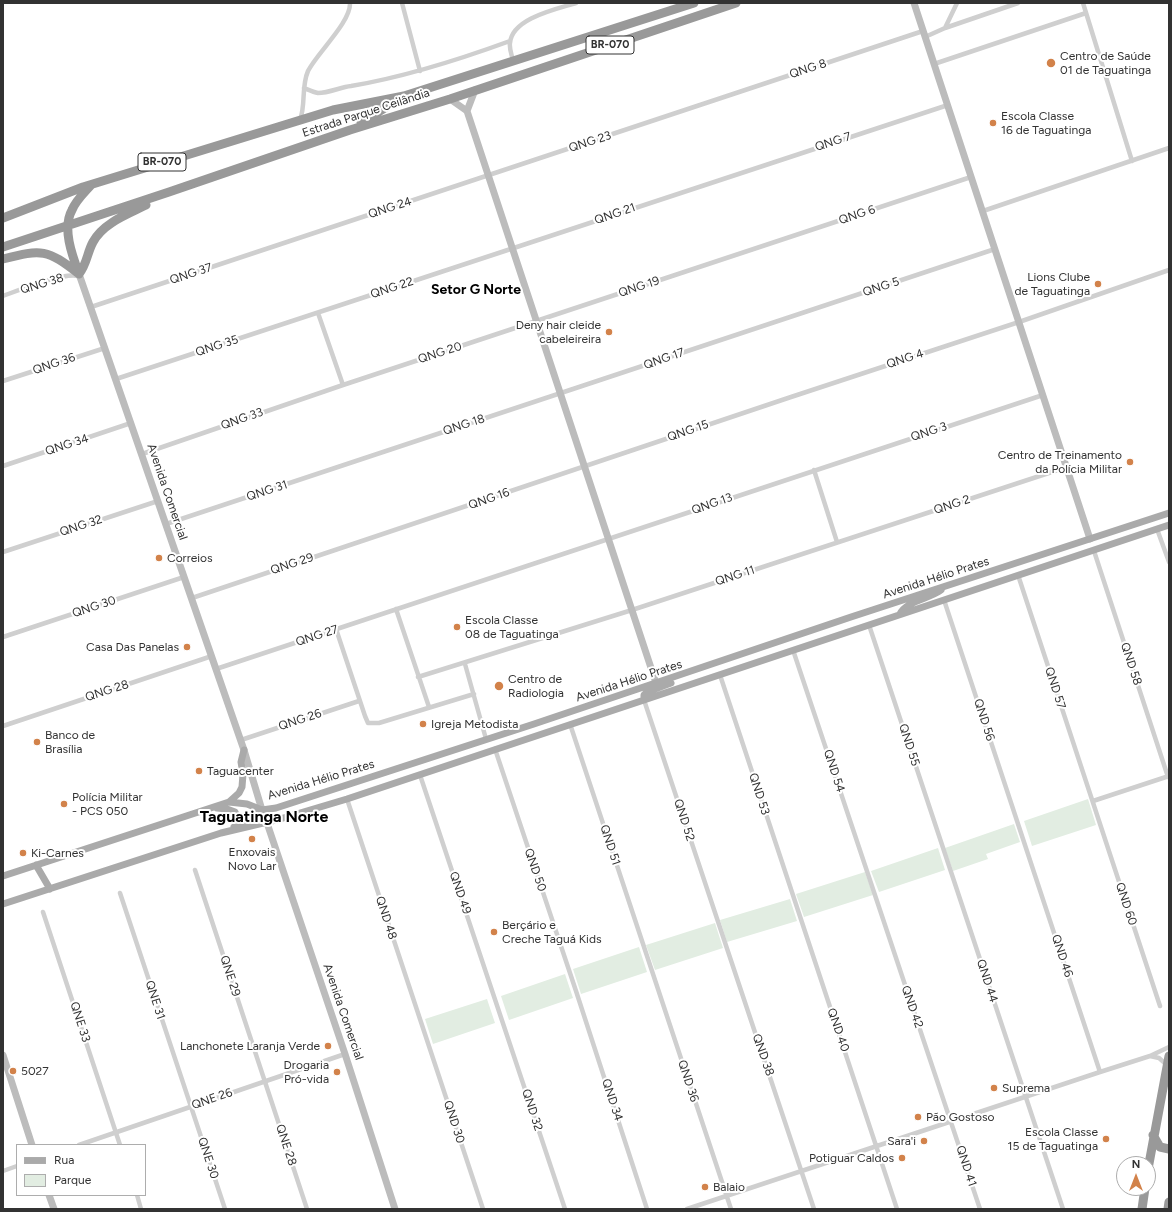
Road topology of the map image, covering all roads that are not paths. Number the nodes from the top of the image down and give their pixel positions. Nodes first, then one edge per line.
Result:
1 (350, 3) edge
2 (402, 3) edge
3 (576, 3) edge
4 (694, 3) edge
5 (736, 3) edge
6 (914, 3) edge
7 (957, 3) edge
8 (1018, 3) edge
9 (1083, 3) edge
10 (1086, 14) junction
11 (945, 28) junction
12 (924, 34) junction
13 (510, 41) junction
14 (514, 61) junction
15 (934, 64) junction
16 (420, 71) junction
17 (304, 88) junction
18 (475, 90) junction
19 (404, 96) junction
20 (450, 99) junction
21 (948, 105) junction
22 (692, 108) joint
23 (467, 111) junction
24 (300, 120) junction
25 (350, 130) junction
26 (1169, 148) edge
27 (1132, 161) junction
28 (488, 175) junction
29 (971, 177) junction
30 (718, 179) joint
31 (92, 184) junction
32 (169, 192) junction
33 (983, 211) junction
34 (3, 218) edge
35 (67, 226) junction
36 (291, 241) joint
37 (3, 247) edge
38 (512, 249) junction
39 (995, 249) junction
40 (742, 253) joint
41 (3, 259) edge
42 (1169, 270) edge
43 (80, 276) junction
44 (3, 296) edge
45 (91, 307) junction
46 (318, 313) junction
47 (536, 321) junction
48 (1019, 322) junction
49 (767, 325) joint
50 (105, 348) junction
51 (116, 379) junction
52 (3, 381) edge
53 (343, 385) junction
54 (561, 394) junction
55 (1043, 395) junction
56 (791, 397) joint
57 (131, 424) junction
58 (142, 454) junction
59 (368, 457) joint
60 (3, 466) edge
61 (585, 466) junction
62 (1067, 467) junction
63 (814, 470) junction
64 (158, 501) junction
65 (1169, 513) edge
66 (166, 524) junction
67 (1169, 525) edge
68 (1157, 529) junction
69 (393, 531) joint
70 (609, 539) junction
71 (1090, 539) junction
72 (837, 542) junction
73 (1094, 551) junction
74 (3, 552) edge
75 (1169, 562) edge
76 (1018, 575) junction
77 (184, 577) junction
78 (946, 586) junction
79 (192, 598) junction
80 (944, 600) junction
81 (418, 602) joint
82 (396, 610) junction
83 (632, 610) junction
84 (900, 614) junction
85 (869, 625) junction
86 (336, 630) junction
87 (3, 637) edge
88 (794, 650) junction
89 (212, 656) junction
90 (465, 664) junction
91 (216, 669) junction
92 (683, 675) junction
93 (720, 675) junction
94 (418, 677) junction
95 (656, 683) junction
96 (474, 694) junction
97 (644, 700) junction
98 (359, 701) junction
99 (429, 707) junction
100 (570, 724) junction
101 (3, 726) edge
102 (486, 739) junction
103 (241, 740) junction
104 (495, 749) junction
105 (244, 750) junction
106 (457, 762) junction
107 (420, 775) junction
108 (1168, 776) edge
109 (347, 799) junction
110 (1093, 801) junction
111 (229, 802) junction
112 (214, 807) junction
113 (262, 810) junction
114 (267, 823) junction
115 (236, 826) junction
116 (221, 834) junction
117 (1024, 839) joint
118 (36, 865) junction
119 (948, 866) joint
120 (195, 870) dead end
121 (3, 876) edge
122 (50, 889) junction
123 (874, 891) joint
124 (120, 893) dead end
125 (3, 904) edge
126 (43, 912) dead end
127 (799, 913) joint
128 (724, 940) joint
129 (650, 966) joint
130 (576, 991) joint
131 (1160, 1006) dead end
132 (500, 1011) joint
133 (425, 1035) joint
134 (1169, 1048) edge
135 (345, 1054) junction
136 (3, 1055) edge
137 (1150, 1056) junction
138 (1168, 1061) edge
139 (1100, 1072) junction
140 (264, 1082) junction
141 (1025, 1097) junction
142 (191, 1107) junction
143 (951, 1122) junction
144 (116, 1132) junction
145 (1153, 1135) junction
146 (32, 1144) edge
147 (82, 1144) edge
148 (120, 1144) edge
149 (877, 1146) junction
150 (1169, 1150) edge
151 (1150, 1156) edge
152 (16, 1166) edge
153 (3, 1171) edge
154 (801, 1172) junction
155 (49, 1196) edge
156 (137, 1196) edge
157 (727, 1196) junction
158 (1144, 1196) edge
159 (1169, 1202) edge
160 (54, 1209) edge
161 (141, 1209) edge
162 (225, 1209) edge
163 (307, 1209) edge
164 (395, 1209) edge
165 (483, 1209) edge
166 (565, 1209) edge
167 (647, 1209) edge
168 (687, 1209) edge
169 (731, 1209) edge
170 (814, 1209) edge
171 (898, 1209) edge
172 (980, 1209) edge
173 (1063, 1209) edge
174 (1142, 1209) edge
175 (1168, 1209) edge

1 - 17 street
2 - 16 street
3 - 13 street
4 - 14 highway, Estrada Parque Ceilândia / BR-070
5 - 18 highway, Estrada Parque Ceilândia / BR-070
6 - 12 street
7 - 11 street
8 - 11 street, QNG 8
9 - 10 street
10 - 15 street
10 - 27 street
11 - 12 street, QNG 8
12 - 15 street
12 - 22 street, QNG 8
13 - 14 street
13 - 16 street
14 - 19 highway, Estrada Parque Ceilândia / BR-070
15 - 21 street
16 - 17 street
17 - 24 street
18 - 20 highway, Estrada Parque Ceilândia / BR-070
18 - 23 street
19 - 24 highway, Estrada Parque Ceilândia / BR-070
19 - 25 highway
20 - 23 street
20 - 25 highway, Estrada Parque Ceilândia / BR-070
21 - 29 street
21 - 30 street, QNG 7
22 - 28 street, QNG 23
23 - 28 street
24 - 31 highway, Estrada Parque Ceilândia / BR-070
25 - 32 highway, Estrada Parque Ceilândia / BR-070
26 - 27 street
27 - 33 street
28 - 36 street, QNG 24
28 - 38 street
29 - 33 street
29 - 40 street, QNG 6
30 - 38 street, QNG 21
31 - 34 highway, Estrada Parque Ceilândia / BR-070
31 - 35 highway
32 - 35 highway, Estrada Parque Ceilândia / BR-070
32 - 43 highway
33 - 39 street
35 - 37 highway, Estrada Parque Ceilândia / BR-070
35 - 43 highway
36 - 45 street, QNG 37
38 - 46 street, QNG 22
38 - 47 street
39 - 48 street
39 - 49 street, QNG 5
40 - 47 street, QNG 19
41 - 43 highway
42 - 48 street, QNG 4
43 - 44 street, QNG 38
43 - 45 street, Avenida Comercial
45 - 50 street, Avenida Comercial
46 - 51 street, QNG 35
46 - 53 street
47 - 53 street, QNG 20
47 - 54 street
48 - 55 street
48 - 56 street, QNG 4
49 - 54 street, QNG 17
50 - 51 street, Avenida Comercial
50 - 52 street, QNG 36
51 - 57 street, Avenida Comercial
53 - 58 street, QNG 33
54 - 59 street, QNG 18
54 - 61 street
55 - 62 street
55 - 63 street, QNG 3
56 - 61 street, QNG 15
57 - 58 street, Avenida Comercial
57 - 60 street, QNG 34
58 - 64 street, Avenida Comercial
59 - 66 street, QNG 31
61 - 69 street, QNG 16
61 - 70 street
62 - 71 street
62 - 72 street, QNG 2
63 - 70 street, QNG 13
63 - 72 street
64 - 66 street, Avenida Comercial
64 - 74 street, QNG 32
65 - 71 main road, Avenida Hélio Prates
66 - 77 street, Avenida Comercial
67 - 68 main road, Avenida Hélio Prates
68 - 73 main road, Avenida Hélio Prates
68 - 75 street
69 - 79 street, QNG 29
70 - 81 street, QNG 13
70 - 83 street
71 - 78 main road, Avenida Hélio Prates
72 - 83 street, QNG 11
73 - 76 main road, Avenida Hélio Prates
73 - 108 street, QND 58
76 - 80 main road, Avenida Hélio Prates
76 - 110 street, QND 57
77 - 79 street, Avenida Comercial
77 - 87 street, QNG 30
78 - 84 main road
78 - 92 main road, Avenida Hélio Prates
79 - 89 street, Avenida Comercial
80 - 84 main road, Avenida Hélio Prates
80 - 117 street, QND 56
81 - 82 street, QNG 27
82 - 86 street, QNG 27
82 - 94 street
83 - 90 street, QNG 11
83 - 95 street
84 - 85 main road, Avenida Hélio Prates
85 - 88 main road, Avenida Hélio Prates
85 - 119 street, QND 55
86 - 91 street, QNG 27
86 - 98 street
88 - 93 main road, Avenida Hélio Prates
88 - 123 street, QND 54
89 - 91 street, Avenida Comercial
89 - 101 street, QNG 28
90 - 94 street, QNG 11
90 - 96 street
91 - 103 street, Avenida Comercial
92 - 95 main road, Avenida Hélio Prates
92 - 97 main road
93 - 97 main road, Avenida Hélio Prates
93 - 127 street, QND 53
94 - 99 street
95 - 102 main road, Avenida Hélio Prates
96 - 99 street
96 - 102 street
97 - 100 main road, Avenida Hélio Prates
97 - 128 street, QND 52
98 - 99 street
98 - 103 street, QNG 26
100 - 104 main road, Avenida Hélio Prates
100 - 129 street, QND 51
102 - 106 main road
102 - 113 main road, Avenida Hélio Prates
103 - 105 street, Avenida Comercial
104 - 106 main road, Avenida Hélio Prates
104 - 130 street, QND 50
105 - 111 main road
105 - 113 street, Avenida Comercial
106 - 107 main road, Avenida Hélio Prates
107 - 109 main road, Avenida Hélio Prates
107 - 132 street, QND 49
108 - 110 street
109 - 114 main road, Avenida Hélio Prates
109 - 133 street, QND 48
110 - 131 street, QND 60
111 - 112 main road, Avenida Hélio Prates
111 - 113 main road, Avenida Hélio Prates
112 - 115 main road
112 - 118 main road, Avenida Hélio Prates
113 - 115 main road
114 - 116 main road, Avenida Hélio Prates
114 - 135 street, Avenida Comercial
115 - 116 main road
116 - 122 main road, Avenida Hélio Prates
117 - 139 street, QND 46
118 - 121 main road, Avenida Hélio Prates
118 - 122 main road
119 - 141 street, QND 44
120 - 140 street, QNE 29
122 - 125 main road, Avenida Hélio Prates
123 - 143 street, QND 42
124 - 142 street, QNE 31
126 - 144 street, QNE 33
127 - 149 street, QND 40
128 - 154 street, QND 38
129 - 157 street, QND 36
130 - 167 street, QND 34
132 - 166 street, QND 32
133 - 165 street, QND 30
134 - 137 street
135 - 140 street, QNE 26
135 - 164 street, Avenida Comercial
136 - 146 street
137 - 138 street
137 - 139 street
138 - 145 highway
139 - 141 street
140 - 142 street, QNE 26
140 - 163 street, QNE 28
141 - 143 street
141 - 173 street, QND 44
142 - 144 street, QNE 26
142 - 162 street, QNE 30
143 - 149 street
143 - 172 street, QND 41
144 - 147 street, QNE 26
144 - 148 street, QNE 33
145 - 150 highway
145 - 151 highway
149 - 154 street
149 - 171 street, QND 40
152 - 153 street
154 - 157 street
154 - 170 street, QND 38
155 - 160 street
156 - 161 street
157 - 168 street
157 - 169 street, QND 36
158 - 174 highway
159 - 175 highway

